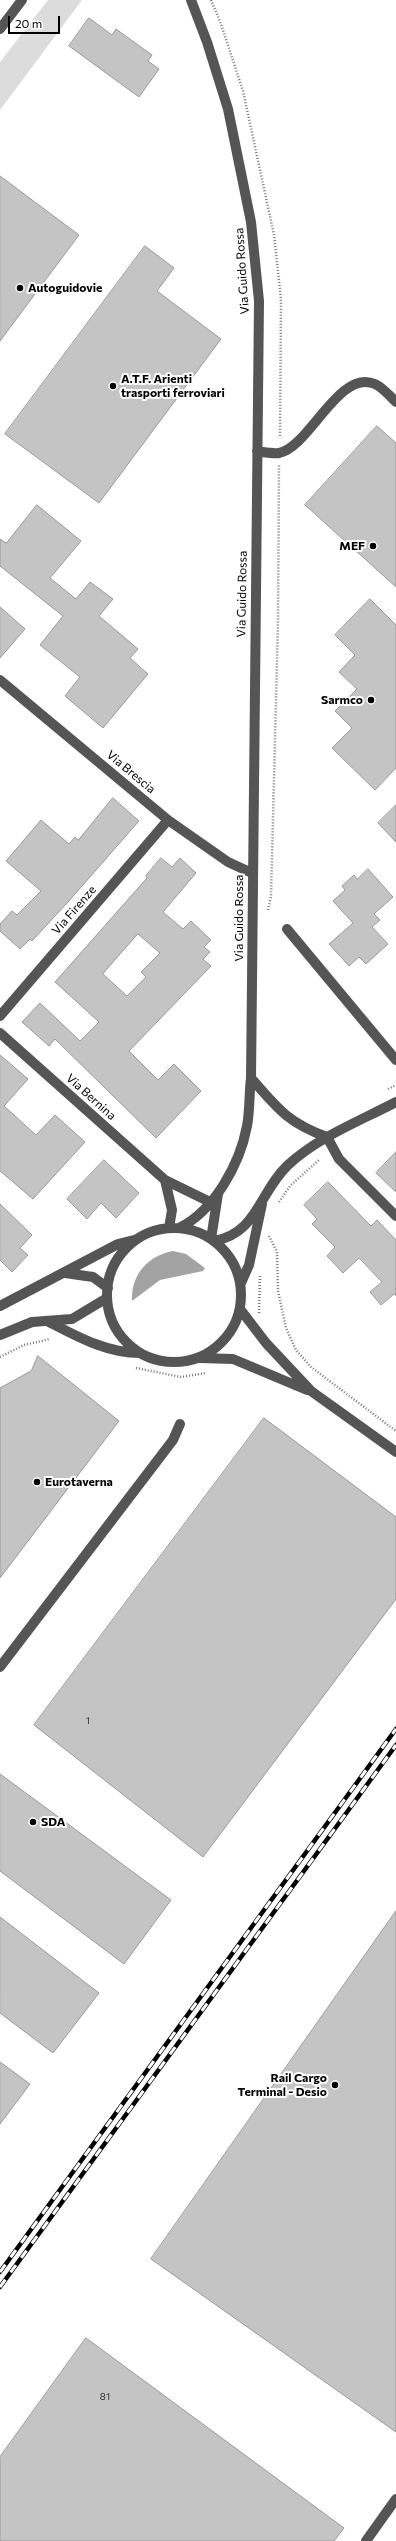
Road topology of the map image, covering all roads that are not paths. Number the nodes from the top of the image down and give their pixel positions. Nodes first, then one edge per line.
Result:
1 (22, 0) edge
2 (191, 0) edge
3 (0, 29) edge
4 (396, 402) edge
5 (258, 451) junction
6 (0, 680) edge
7 (168, 820) junction
8 (252, 873) junction
9 (287, 929) dead end
10 (0, 1016) edge
11 (0, 1033) edge
12 (396, 1060) edge
13 (251, 1078) junction
14 (396, 1102) edge
15 (327, 1137) junction
16 (165, 1180) junction
17 (219, 1190) junction
18 (264, 1198) junction
19 (210, 1202) junction
20 (396, 1216) edge
21 (174, 1228) junction
22 (136, 1240) junction
23 (212, 1240) junction
24 (65, 1273) junction
25 (241, 1283) junction
26 (107, 1293) junction
27 (1, 1305) edge
28 (240, 1308) junction
29 (49, 1322) junction
30 (0, 1335) edge
31 (140, 1353) junction
32 (200, 1358) junction
33 (311, 1392) junction
34 (180, 1424) dead end
35 (396, 1452) edge
36 (0, 1667) edge
37 (396, 2499) edge
38 (366, 2541) edge

1 - 3 street
2 - 5 street, Via Guido Rossa
4 - 5 street
5 - 8 street, Via Guido Rossa
6 - 7 street, Via Brescia
7 - 8 street, Via Brescia
7 - 10 street, Via Firenze
8 - 13 street, Via Guido Rossa
9 - 12 street
11 - 16 street, Via Bernina
13 - 15 street
13 - 17 street, Via Guido Rossa
14 - 15 street
15 - 18 street
15 - 20 street
16 - 19 street, Via Bernina
16 - 21 street
17 - 19 street, Via Guido Rossa
17 - 23 street, Via Guido Rossa
18 - 23 street
18 - 25 street
19 - 21 street, Via Guido Rossa
21 - 22 street
21 - 23 street
22 - 24 street
22 - 26 street
23 - 25 street
24 - 26 street
24 - 27 street
25 - 28 street
26 - 29 street
26 - 31 street
28 - 32 street
28 - 33 street
29 - 30 street
29 - 31 street
31 - 32 street
32 - 33 street
33 - 35 street
34 - 36 street
37 - 38 street

